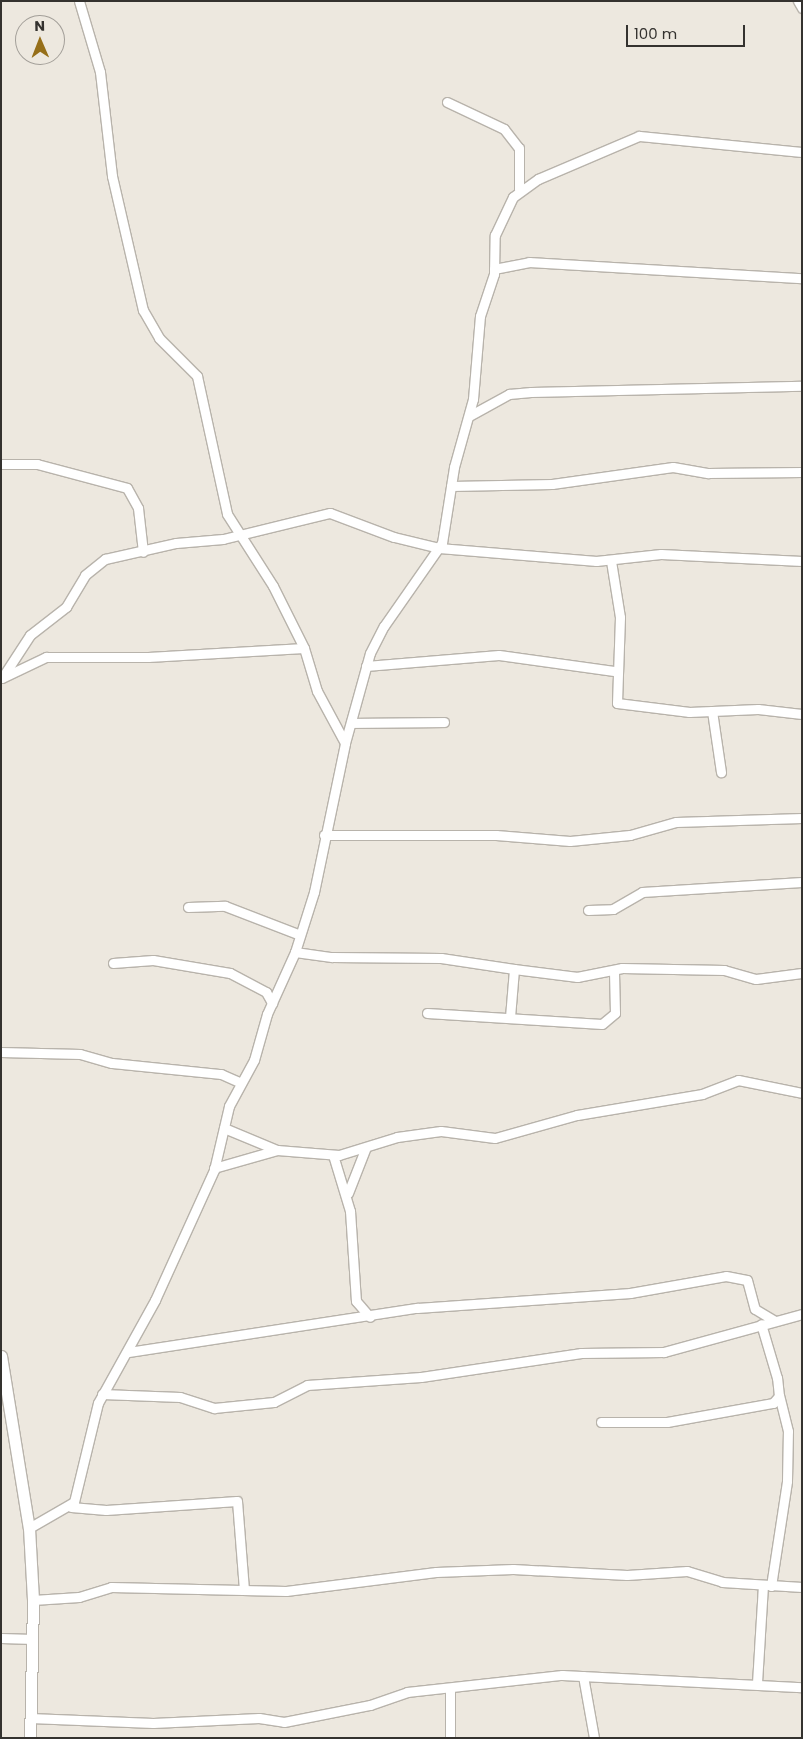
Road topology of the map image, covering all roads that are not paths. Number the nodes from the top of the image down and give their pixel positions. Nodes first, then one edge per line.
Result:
1 (79, 1) edge
2 (798, 1) edge
3 (802, 8) edge
4 (447, 102) dead end
5 (802, 152) edge
6 (519, 189) junction
7 (494, 269) junction
8 (802, 278) edge
9 (802, 386) edge
10 (469, 416) junction
11 (1, 464) edge
12 (802, 472) edge
13 (451, 486) junction
14 (241, 532) junction
15 (439, 548) junction
16 (143, 552) junction
17 (802, 560) edge
18 (611, 561) junction
19 (304, 648) junction
20 (366, 666) junction
21 (614, 671) junction
22 (2, 678) edge
23 (712, 711) junction
24 (802, 714) edge
25 (444, 722) dead end
26 (350, 724) junction
27 (345, 742) junction
28 (720, 772) dead end
29 (802, 818) edge
30 (324, 835) junction
31 (802, 882) edge
32 (188, 907) dead end
33 (588, 910) dead end
34 (300, 935) junction
35 (295, 952) junction
36 (113, 963) dead end
37 (514, 969) junction
38 (614, 972) junction
39 (802, 973) edge
40 (277, 990) junction
41 (266, 992) junction
42 (272, 1003) junction
43 (427, 1013) dead end
44 (510, 1017) junction
45 (1, 1052) edge
46 (241, 1083) junction
47 (802, 1093) edge
48 (224, 1128) junction
49 (366, 1146) junction
50 (276, 1150) junction
51 (333, 1155) junction
52 (214, 1168) junction
53 (347, 1196) junction
54 (802, 1314) edge
55 (370, 1317) junction
56 (775, 1321) junction
57 (761, 1324) junction
58 (128, 1352) junction
59 (1, 1356) edge
60 (102, 1394) junction
61 (776, 1399) junction
62 (601, 1422) dead end
63 (71, 1507) junction
64 (28, 1528) junction
65 (767, 1586) junction
66 (802, 1587) edge
67 (244, 1589) junction
68 (33, 1600) junction
69 (1, 1638) edge
70 (33, 1639) junction
71 (584, 1676) junction
72 (757, 1683) junction
73 (802, 1687) edge
74 (450, 1688) junction
75 (30, 1718) junction
76 (30, 1738) edge
77 (450, 1738) edge
78 (594, 1738) edge

1 - 14 street
2 - 3 street
4 - 6 street
5 - 6 street
6 - 7 street
7 - 8 street
7 - 10 street
9 - 10 street
10 - 13 street
11 - 16 street
12 - 13 street
13 - 15 street
14 - 15 street
14 - 16 street
14 - 19 street
15 - 18 street
15 - 20 street
16 - 22 street
17 - 18 street
18 - 21 street
19 - 22 street
19 - 27 street
20 - 21 street
20 - 26 street
21 - 23 street
23 - 24 street
23 - 28 street
25 - 26 street
26 - 27 street
27 - 30 street
29 - 30 street
30 - 34 street
31 - 33 street
32 - 34 street
34 - 35 street
35 - 37 street
35 - 40 street
36 - 41 street
37 - 38 street
37 - 44 street
38 - 39 street
38 - 44 street
40 - 41 street
40 - 42 street
41 - 42 street
42 - 46 street
43 - 44 street
45 - 46 street
46 - 48 street
47 - 49 street
48 - 50 street
48 - 52 street
49 - 51 street
49 - 53 street
50 - 51 street
50 - 52 street
51 - 53 street
52 - 58 street
53 - 55 street
54 - 56 street
55 - 56 street
55 - 58 street
56 - 57 street
57 - 60 street
57 - 61 street
58 - 60 street
59 - 64 street
60 - 63 street
61 - 62 street
61 - 65 street
63 - 64 street
63 - 67 street
64 - 68 street
65 - 66 street
65 - 67 street
65 - 72 street
67 - 68 street
68 - 70 street
69 - 70 street
70 - 75 street
71 - 72 street
71 - 74 street
71 - 78 street
72 - 73 street
74 - 75 street
74 - 77 street
75 - 76 street

